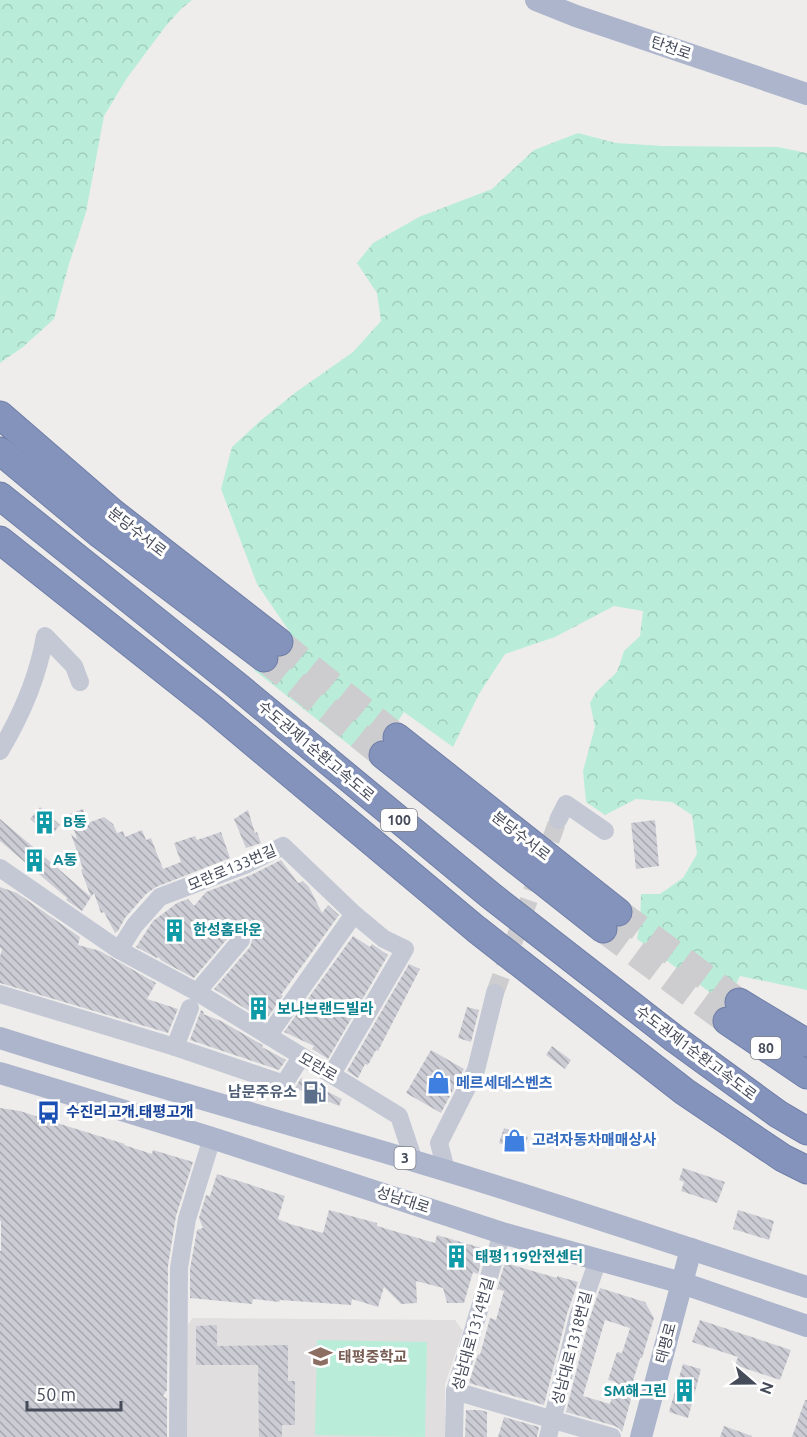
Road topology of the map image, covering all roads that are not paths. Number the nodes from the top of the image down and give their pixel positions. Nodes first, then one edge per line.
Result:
1 (537, 0) edge
2 (807, 94) edge
3 (0, 416) edge
4 (0, 451) edge
5 (0, 496) edge
6 (0, 540) edge
7 (80, 682) dead end
8 (390, 746) tunnel mouth
9 (0, 752) edge
10 (558, 820) tunnel mouth
11 (605, 831) dead end
12 (0, 868) edge
13 (354, 914) junction
14 (610, 921) tunnel mouth
15 (241, 940) dead end
16 (120, 950) junction
17 (495, 993) tunnel mouth
18 (0, 994) edge
19 (193, 1000) junction
20 (268, 1036) junction
21 (0, 1038) edge
22 (807, 1043) edge
23 (175, 1047) junction
24 (301, 1057) junction
25 (0, 1073) edge
26 (332, 1074) junction
27 (807, 1074) edge
28 (807, 1131) edge
29 (212, 1138) junction
30 (414, 1161) junction
31 (446, 1170) junction
32 (807, 1170) edge
33 (502, 1233) junction
34 (692, 1249) junction
35 (597, 1260) junction
36 (682, 1283) junction
37 (807, 1287) edge
38 (807, 1326) edge
39 (455, 1391) junction
40 (550, 1429) edge
41 (178, 1437) edge
42 (454, 1437) edge
43 (612, 1437) edge
44 (641, 1437) edge

1 - 2 main road, 탄천로
3 - 4 highway, 분당수서로
5 - 28 highway, 수도권제1순환고속도로 / 100
6 - 32 highway, 100
7 - 9 street
8 - 14 highway, 분당수서로
10 - 11 street
12 - 16 street, 모란로
13 - 16 street, 모란로133번길
13 - 20 street
13 - 26 street, 모란로133번길
15 - 19 street
16 - 19 street, 모란로
17 - 31 street
18 - 23 street
19 - 20 street, 모란로
19 - 23 street
20 - 24 street, 모란로
21 - 30 main road, 3
22 - 27 highway, 80
23 - 24 street
24 - 26 street, 모란로
25 - 29 main road, 성남대로
26 - 30 street, 모란로
29 - 33 main road, 성남대로
29 - 41 street
30 - 31 main road, 3
31 - 34 main road, 3
33 - 35 main road, 성남대로
33 - 39 street, 성남대로1314번길
34 - 36 main road, 태평로
34 - 37 main road, 3
35 - 36 main road, 성남대로
35 - 40 street, 성남대로1318번길
36 - 38 main road, 성남대로
36 - 44 main road, 태평로
39 - 40 street
39 - 42 street, 성남대로1314번길
40 - 43 street

